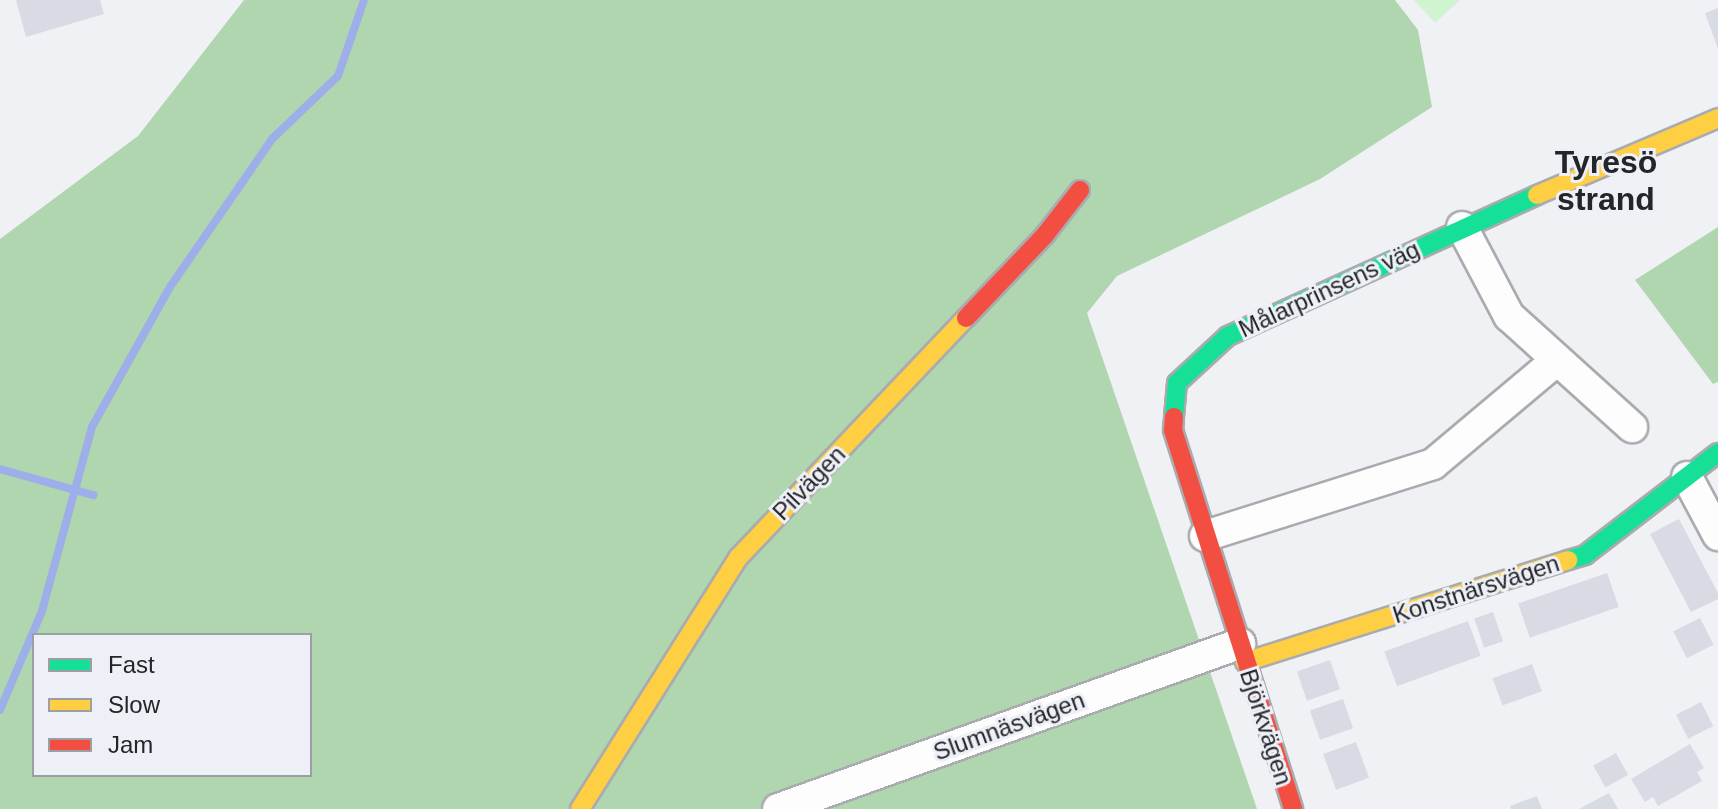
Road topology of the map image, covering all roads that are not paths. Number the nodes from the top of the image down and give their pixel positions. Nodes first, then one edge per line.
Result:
1 (1718, 118) edge
2 (1080, 190) dead end
3 (1462, 227) junction
4 (1557, 360) junction
5 (1632, 427) dead end
6 (1718, 453) edge
7 (1687, 477) junction
8 (1718, 535) edge
9 (1205, 536) junction
10 (1242, 653) junction
11 (580, 809) edge
12 (778, 809) edge
13 (1293, 809) edge

1 - 3 street, Målarprinsens väg
2 - 11 street, Pilvägen
3 - 4 street
3 - 9 street, Målarprinsens väg
4 - 5 street
4 - 9 street
6 - 7 street, Konstnärsvägen
7 - 8 street
7 - 10 street, Konstnärsvägen
9 - 10 street, Målarprinsens väg
10 - 12 street, Slumnäsvägen
10 - 13 street, Björkvägen

